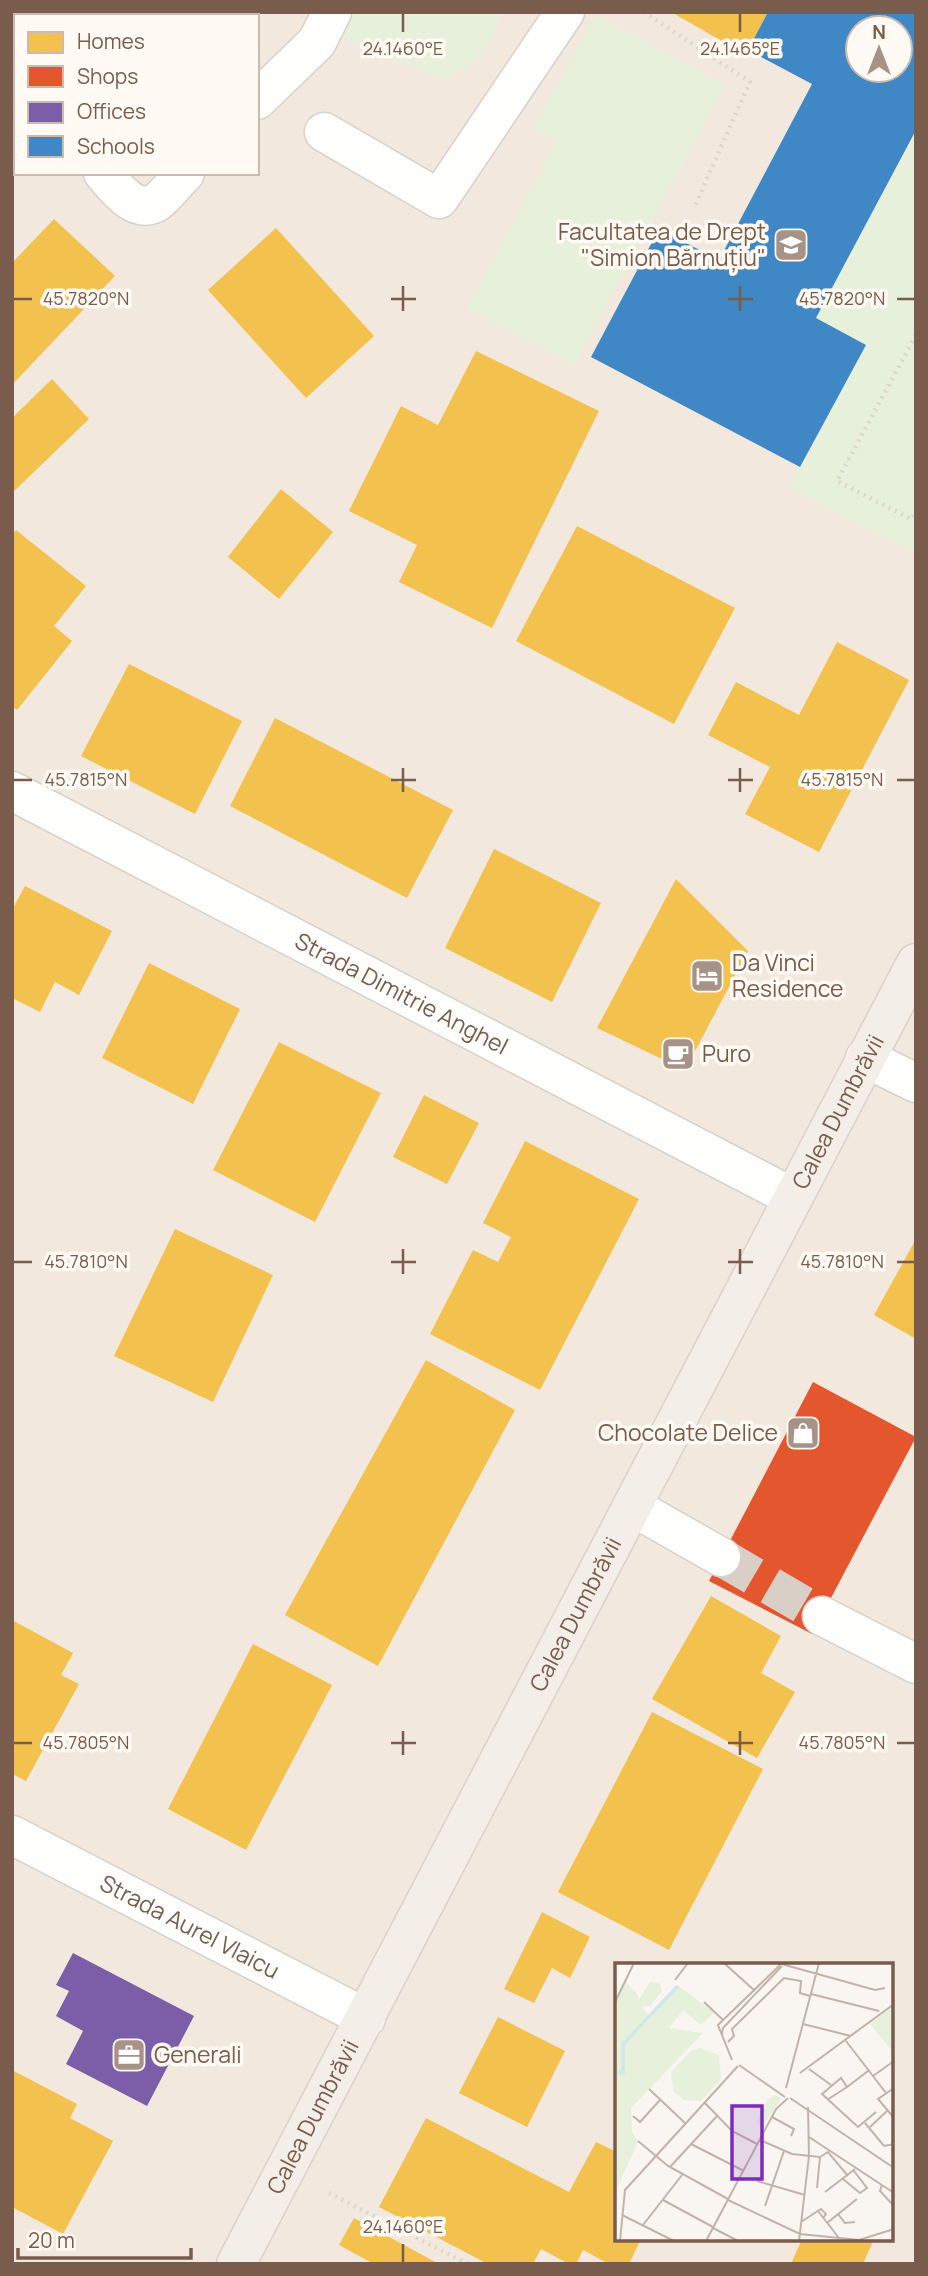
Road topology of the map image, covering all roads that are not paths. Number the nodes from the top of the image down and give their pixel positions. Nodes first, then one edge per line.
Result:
1 (332, 12) edge
2 (565, 12) edge
3 (259, 98) edge
4 (324, 132) dead end
5 (105, 175) edge
6 (183, 175) edge
7 (12, 791) edge
8 (916, 963) edge
9 (865, 1058) junction
10 (916, 1083) edge
11 (792, 1197) junction
12 (633, 1507) junction
13 (721, 1557) tunnel mouth
14 (822, 1616) tunnel mouth
15 (916, 1664) edge
16 (12, 1835) edge
17 (366, 2018) junction
18 (236, 2264) edge

1 - 3 street
2 - 4 street
5 - 6 street
7 - 11 street, Strada Dimitrie Anghel
8 - 9 main road, Calea Dumbrăvii
9 - 10 street
9 - 11 main road, Calea Dumbrăvii
11 - 12 main road, Calea Dumbrăvii
12 - 13 street
12 - 17 main road, Calea Dumbrăvii
14 - 15 street
16 - 17 street, Strada Aurel Vlaicu
17 - 18 main road, Calea Dumbrăvii

